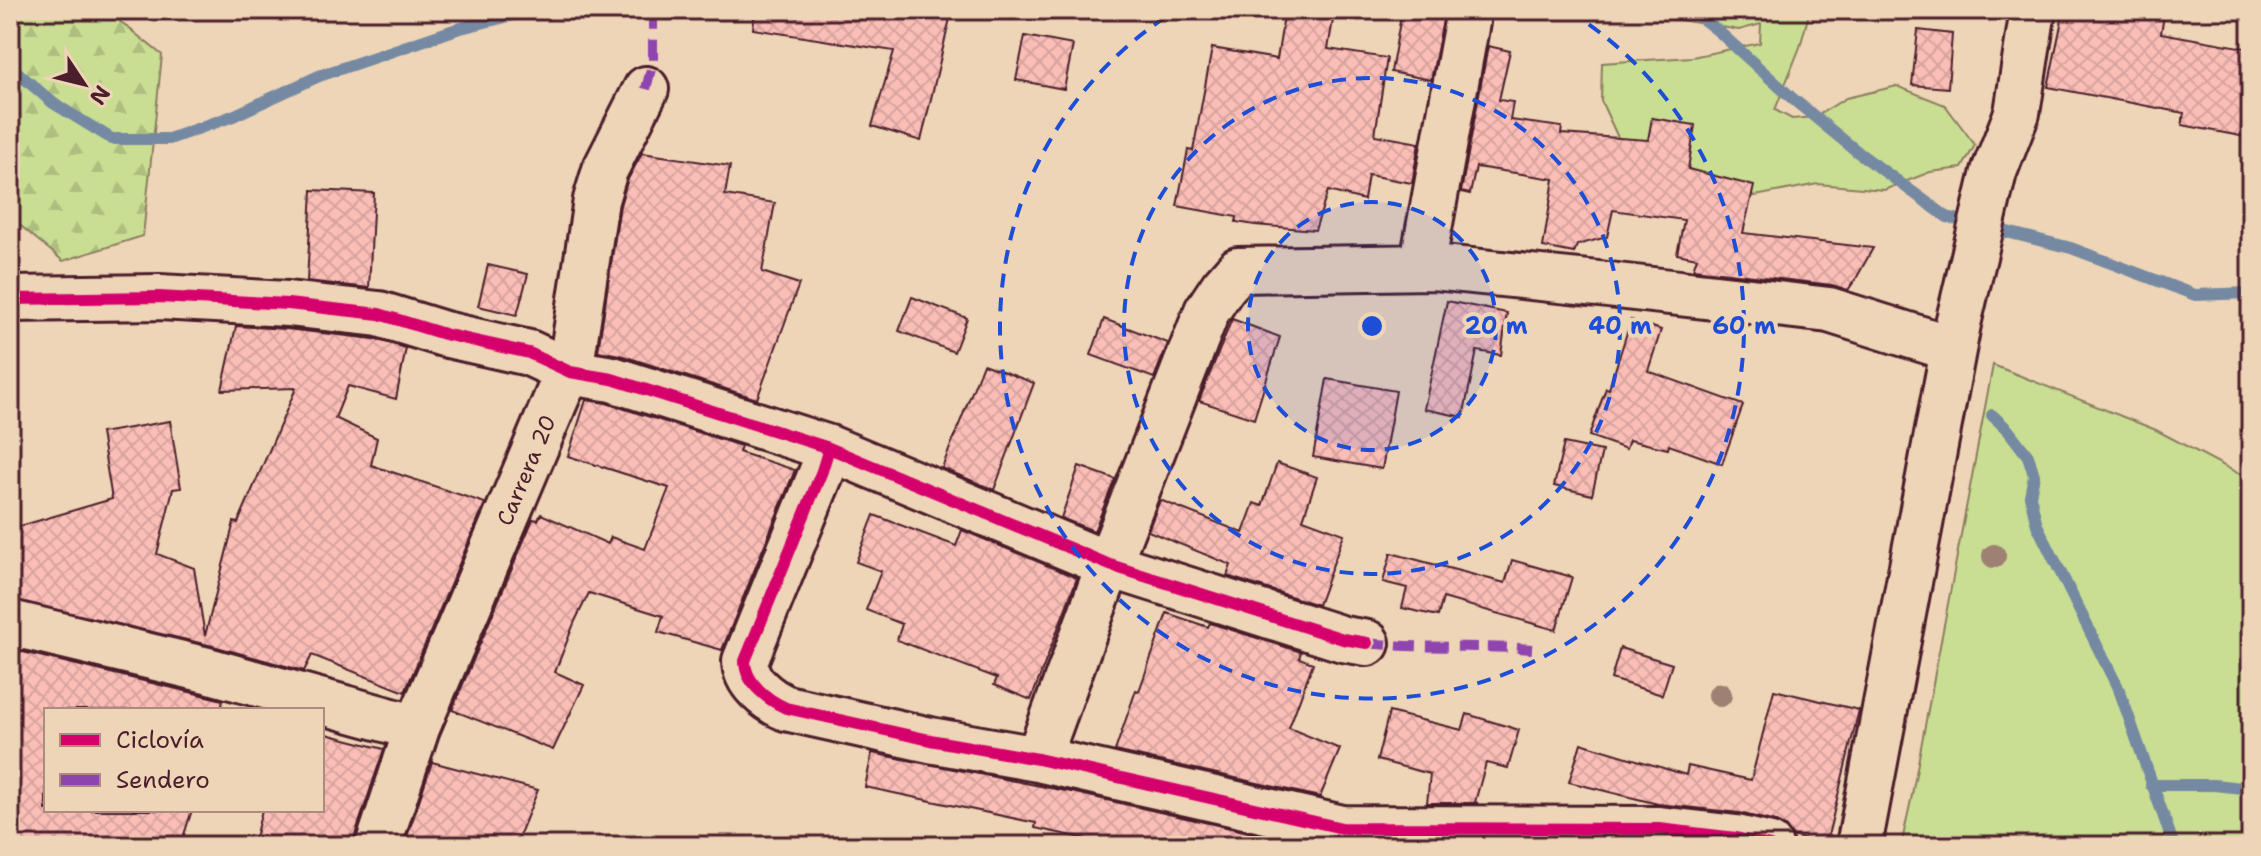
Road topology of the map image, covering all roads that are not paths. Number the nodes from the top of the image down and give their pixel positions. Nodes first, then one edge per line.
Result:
1 (2033, 10) edge
2 (1467, 22) dead end
3 (646, 89) dead end
4 (1422, 267) junction
5 (10, 299) edge
6 (1955, 336) junction
7 (570, 372) junction
8 (829, 448) junction
9 (1110, 565) junction
10 (10, 623) edge
11 (1367, 643) dead end
12 (417, 728) junction
13 (1038, 759) junction
14 (1342, 837) edge
15 (378, 846) edge
16 (1770, 846) edge
17 (1859, 846) edge

1 - 6 street
2 - 4 street
3 - 7 street, Carrera 20
4 - 6 street
4 - 9 street
5 - 7 street
6 - 17 street
7 - 8 street
7 - 12 street, Carrera 20
8 - 9 street
8 - 13 street
9 - 11 street
9 - 13 street
10 - 12 street
12 - 15 street, Carrera 20
13 - 14 street
14 - 16 street

